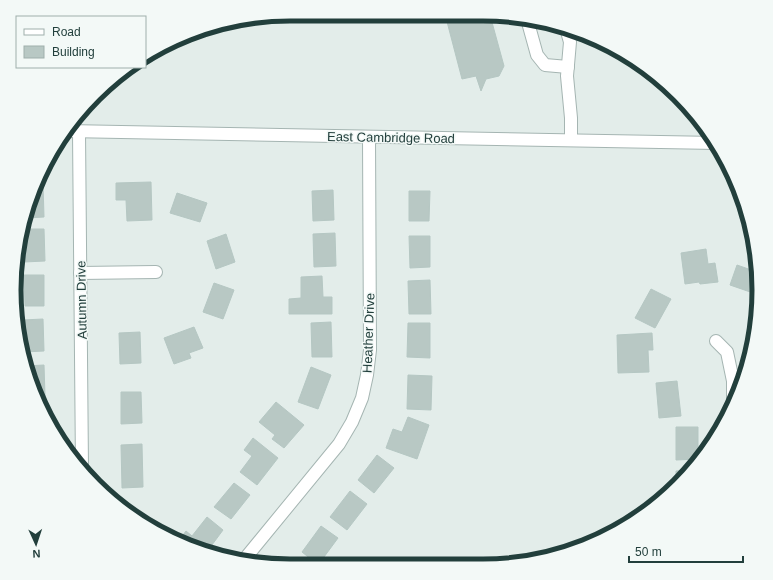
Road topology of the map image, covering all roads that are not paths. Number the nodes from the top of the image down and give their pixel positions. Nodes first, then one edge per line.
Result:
1 (529, 25) edge
2 (568, 35) edge
3 (568, 67) junction
4 (73, 131) edge
5 (369, 137) junction
6 (571, 140) junction
7 (708, 143) edge
8 (156, 272) dead end
9 (80, 273) junction
10 (716, 341) dead end
11 (733, 390) edge
12 (82, 460) edge
13 (247, 556) edge

1 - 3 street
2 - 3 street
3 - 6 street
4 - 5 street, East Cambridge Road
4 - 9 street, Autumn Drive
5 - 6 street, East Cambridge Road
5 - 13 street, Heather Drive
6 - 7 street, East Cambridge Road
8 - 9 street
9 - 12 street, Autumn Drive
10 - 11 street

